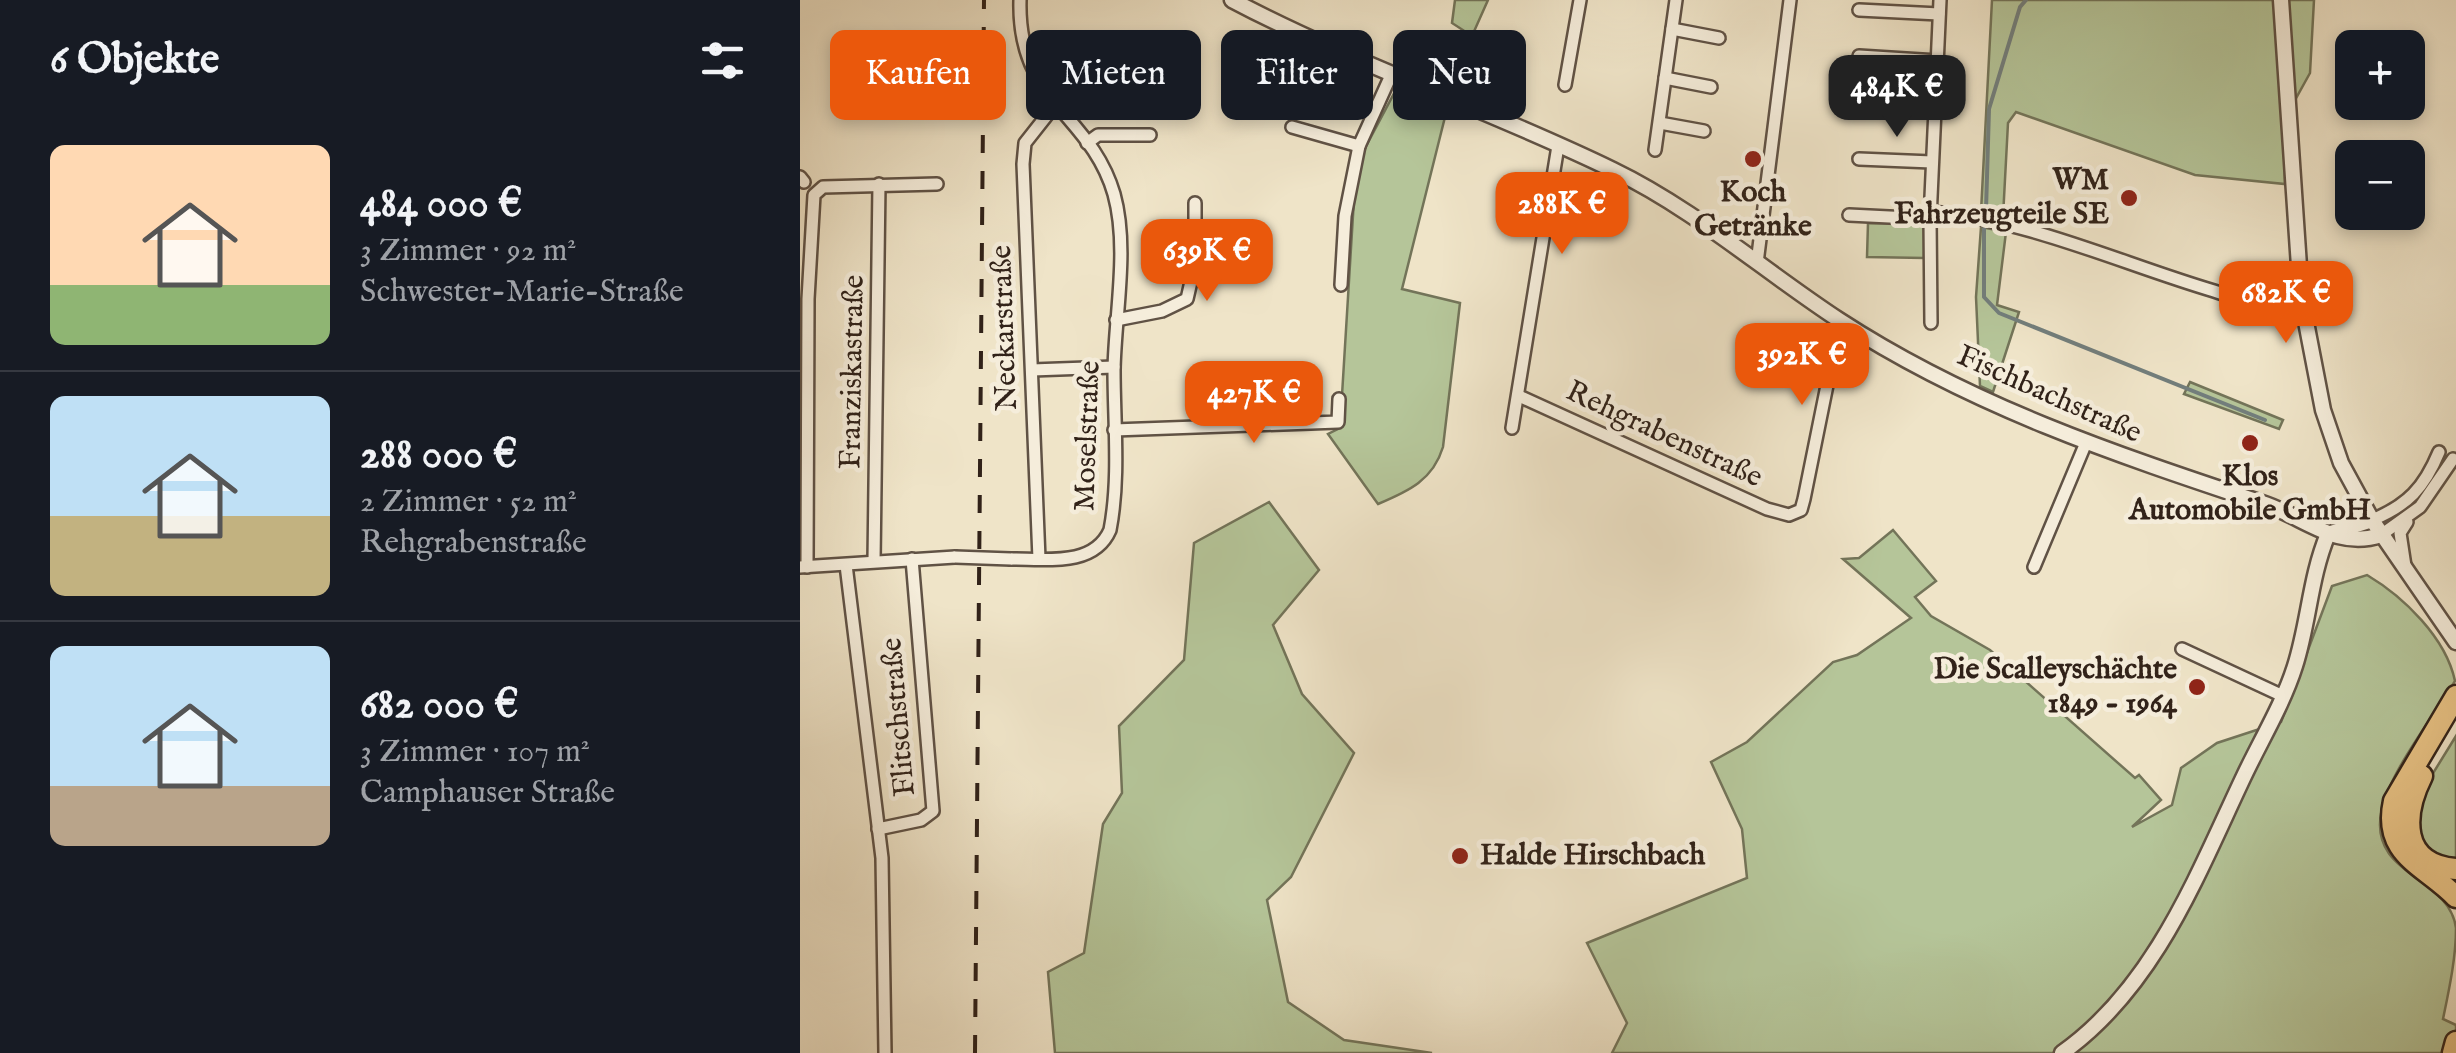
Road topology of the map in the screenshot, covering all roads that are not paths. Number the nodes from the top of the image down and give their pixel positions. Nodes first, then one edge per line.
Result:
1 (1020, 0) edge
2 (1232, 0) edge
3 (1580, 0) edge
4 (1676, 0) edge
5 (1790, 0) edge
6 (1940, 0) edge
7 (2281, 0) edge
8 (1859, 10) dead end
9 (1940, 14) junction
10 (1672, 30) junction
11 (1718, 38) dead end
12 (1860, 56) dead end
13 (1026, 59) edge
14 (1938, 61) junction
15 (1392, 74) junction
16 (1665, 78) junction
17 (1565, 85) dead end
18 (1711, 87) dead end
19 (1862, 110) dead end
20 (1935, 112) junction
21 (1044, 120) edge
22 (1067, 120) edge
23 (1660, 123) junction
24 (1292, 127) dead end
25 (1704, 131) dead end
26 (1150, 135) dead end
27 (1087, 142) junction
28 (1359, 146) junction
29 (1558, 146) junction
30 (1656, 150) dead end
31 (1860, 159) dead end
32 (1932, 162) junction
33 (878, 184) junction
34 (938, 184) dead end
35 (1195, 203) dead end
36 (1849, 216) dead end
37 (1930, 216) junction
38 (1757, 262) junction
39 (1341, 285) dead end
40 (2301, 296) junction
41 (2250, 305) junction
42 (2303, 316) junction
43 (1116, 320) junction
44 (1840, 321) junction
45 (1931, 323) dead end
46 (1114, 368) junction
47 (1032, 370) junction
48 (1519, 396) junction
49 (1339, 399) dead end
50 (1512, 428) dead end
51 (1114, 430) junction
52 (2086, 444) junction
53 (2440, 452) dead end
54 (2453, 459) dead end
55 (2410, 516) junction
56 (2372, 520) junction
57 (2328, 534) junction
58 (2381, 535) junction
59 (912, 559) junction
60 (1039, 559) junction
61 (874, 561) junction
62 (846, 565) junction
63 (803, 567) edge
64 (2034, 567) dead end
65 (2406, 570) junction
66 (2456, 642) edge
67 (2182, 649) dead end
68 (2283, 696) junction
69 (2456, 696) edge
70 (2456, 720) edge
71 (878, 829) junction
72 (2456, 869) edge
73 (2456, 897) edge
74 (2456, 1042) edge
75 (885, 1053) edge
76 (2062, 1053) edge
77 (2454, 1053) edge

1 - 13 street, Moselstraße
2 - 15 street, Fischbachstraße
3 - 17 street
4 - 10 street
5 - 38 street
6 - 9 street
7 - 40 street
8 - 9 street
9 - 14 street
10 - 11 street
10 - 16 street
12 - 14 street
14 - 20 street
15 - 28 street
15 - 29 street, Fischbachstraße
16 - 18 street
16 - 23 street
19 - 20 street
20 - 32 street
21 - 47 street, Neckarstraße
22 - 27 street, Moselstraße
23 - 25 street
23 - 30 street
24 - 28 street
26 - 27 street
27 - 43 street, Moselstraße
28 - 39 street
29 - 38 street, Fischbachstraße
29 - 48 street, Rehgrabenstraße
31 - 32 street
32 - 37 street
33 - 34 street
33 - 61 street, Franziskastraße
33 - 63 street
35 - 43 street, Moselstraße
36 - 37 street
37 - 41 street
37 - 45 street
38 - 44 street, Fischbachstraße
40 - 41 street
40 - 42 street
41 - 42 street
42 - 56 street
43 - 46 street, Moselstraße
44 - 48 street, Rehgrabenstraße
44 - 52 street, Fischbachstraße
46 - 47 street
46 - 51 street, Moselstraße
47 - 60 street, Neckarstraße
48 - 50 street, Rehgrabenstraße
49 - 51 street
51 - 60 street, Moselstraße
52 - 57 street, Fischbachstraße
52 - 64 street
53 - 56 street
54 - 55 street
55 - 58 street
55 - 65 street
56 - 57 street
56 - 58 street
57 - 58 street, Fischbachstraße
57 - 68 street
58 - 65 street
59 - 60 street, bridge
59 - 61 street
59 - 71 street, Flitschstraße
61 - 62 street
62 - 63 street
62 - 71 street, Flitschstraße
65 - 66 street
67 - 68 street
68 - 76 street
69 - 73 highway
70 - 72 highway
71 - 75 street, Flitschstraße
74 - 77 highway

